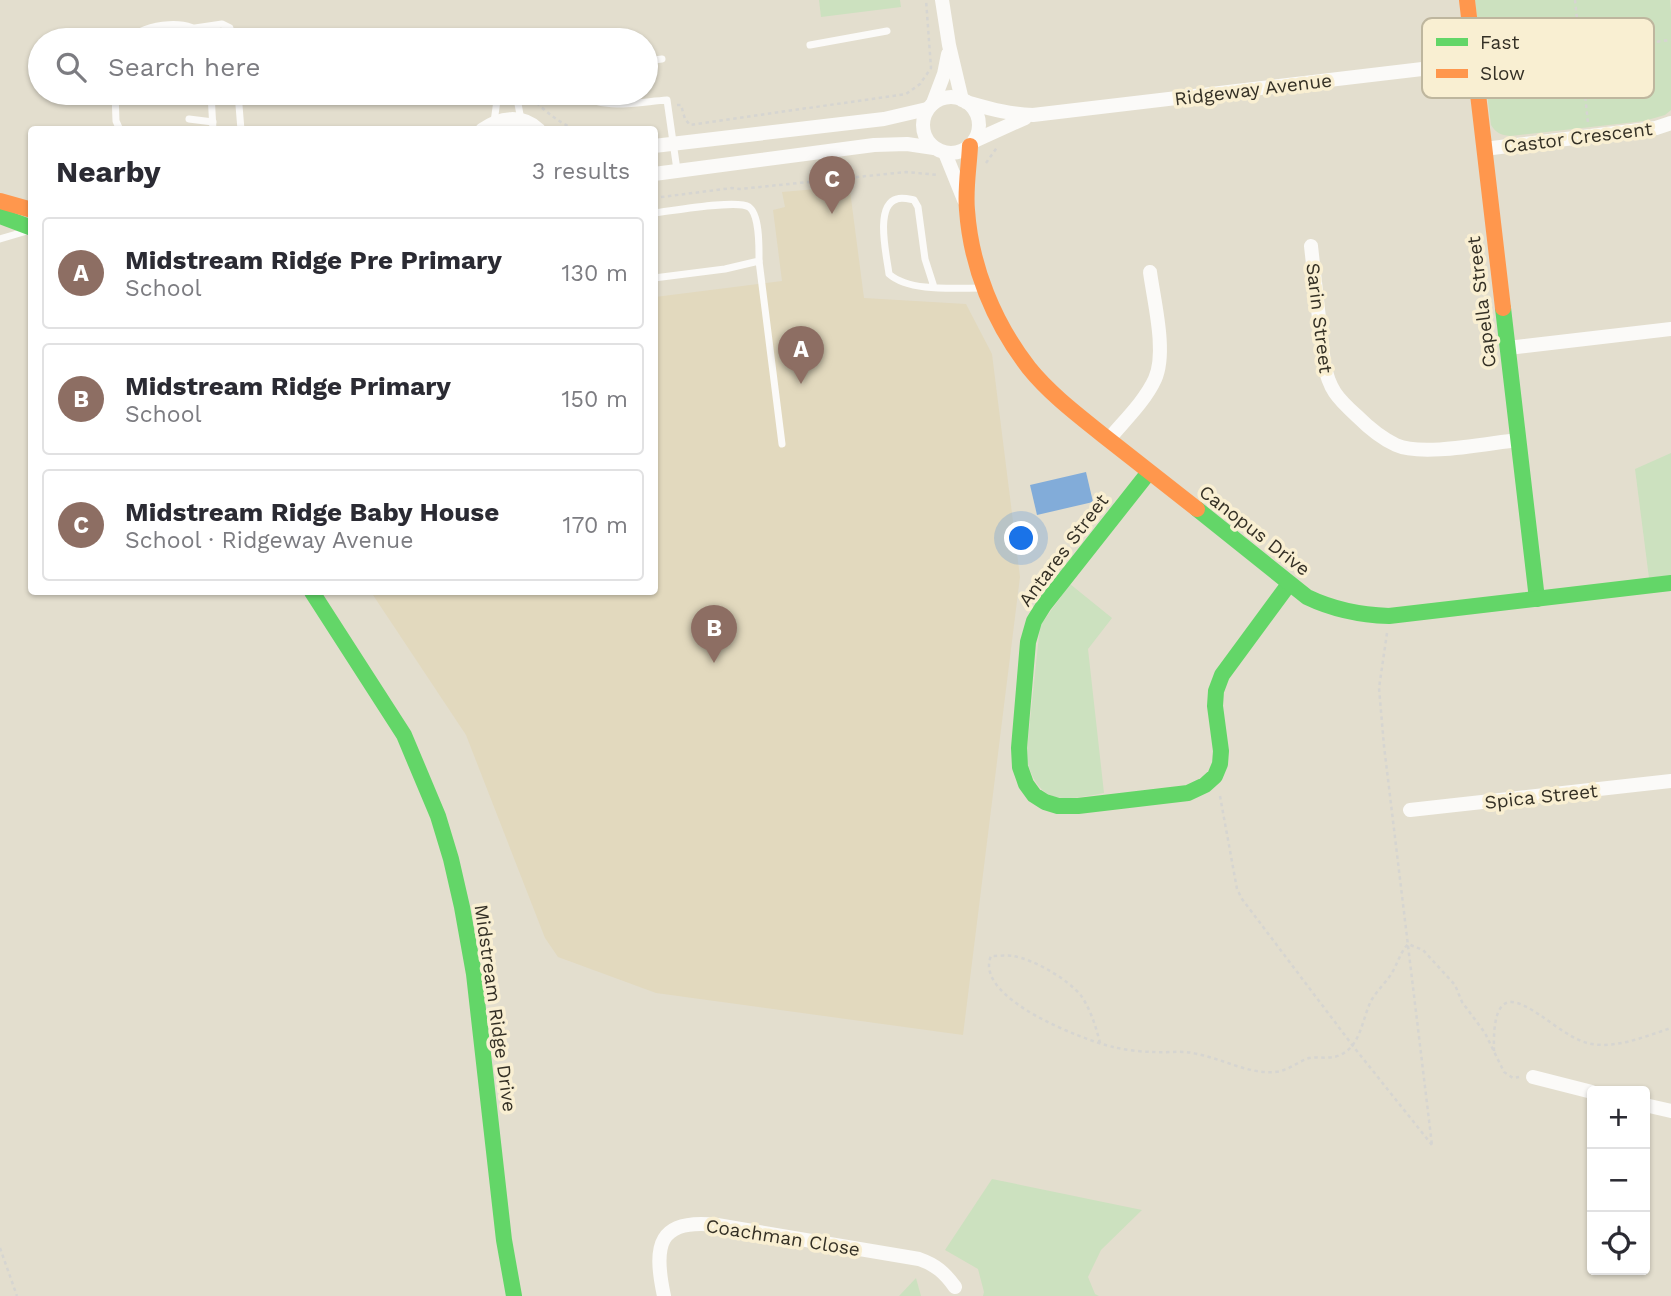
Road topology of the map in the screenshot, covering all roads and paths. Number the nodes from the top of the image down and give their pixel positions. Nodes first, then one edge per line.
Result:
1 (926, 0) edge
2 (942, 0) edge
3 (1467, 0) edge
4 (1575, 0) edge
5 (1469, 18) edge
6 (1577, 18) edge
7 (148, 28) edge
8 (195, 28) joint
9 (230, 28) edge
10 (887, 31) dead end
11 (810, 45) dead end
12 (948, 45) junction
13 (662, 59) dead end
14 (658, 60) edge
15 (1422, 69) edge
16 (1477, 98) edge
17 (1586, 98) edge
18 (658, 101) edge
19 (964, 101) junction
20 (115, 105) edge
21 (212, 105) edge
22 (239, 105) edge
23 (494, 105) edge
24 (523, 105) edge
25 (538, 105) edge
26 (667, 106) junction
27 (930, 106) junction
28 (115, 111) junction
29 (125, 112) dead end
30 (1033, 115) junction
31 (189, 119) dead end
32 (1671, 123) edge
33 (118, 126) edge
34 (213, 126) edge
35 (241, 126) edge
36 (488, 126) edge
37 (535, 126) edge
38 (567, 126) edge
39 (1590, 136) junction
40 (1003, 140) dead end
41 (972, 143) junction
42 (673, 145) junction
43 (658, 146) edge
44 (1484, 149) junction
45 (940, 150) junction
46 (983, 167) dead end
47 (677, 170) junction
48 (658, 173) edge
49 (939, 174) dead end
50 (658, 197) edge
51 (2, 203) edge
52 (966, 205) junction
53 (28, 209) edge
54 (658, 212) edge
55 (28, 226) edge
56 (28, 230) edge
57 (0, 239) edge
58 (1311, 246) dead end
59 (759, 261) junction
60 (1150, 272) dead end
61 (658, 277) edge
62 (934, 287) junction
63 (985, 288) junction
64 (1671, 329) edge
65 (1508, 348) junction
66 (1109, 439) junction
67 (1518, 440) junction
68 (782, 444) dead end
69 (1149, 472) junction
70 (1671, 583) edge
71 (1289, 584) junction
72 (314, 595) edge
73 (1538, 599) junction
74 (1389, 616) junction
75 (1216, 775) junction
76 (1671, 781) edge
77 (1410, 810) dead end
78 (1408, 944) junction
79 (1671, 1028) edge
80 (1100, 1043) junction
81 (1353, 1046) junction
82 (1494, 1052) junction
83 (1532, 1077) joint
84 (1587, 1091) edge
85 (1650, 1106) edge
86 (1671, 1111) edge
87 (0, 1248) edge
88 (955, 1287) dead end
89 (17, 1296) edge
90 (514, 1296) edge
91 (664, 1296) edge

1 - 26 path
2 - 12 street
3 - 5 street, Capella Street
4 - 6 path
7 - 8 lane
8 - 9 lane
10 - 11 lane
12 - 19 street
12 - 27 street
13 - 14 lane
15 - 30 street, Ridgeway Avenue
16 - 44 street, Capella Street
17 - 39 path
18 - 26 lane
19 - 27 street
19 - 30 street, Ridgeway Avenue
19 - 41 street
20 - 28 lane
21 - 34 lane
22 - 35 lane
23 - 36 lane
24 - 37 lane
25 - 38 path
26 - 42 lane
27 - 42 street
27 - 45 street
28 - 29 lane
28 - 33 lane
30 - 41 street, Ridgeway Avenue
31 - 34 lane
32 - 39 street, Castor Crescent
36 - 37 street
39 - 44 street, Castor Crescent
40 - 46 path
41 - 45 street
41 - 52 street, Canopus Drive
42 - 43 street
42 - 47 lane
44 - 65 street, Capella Street
45 - 47 street
45 - 52 street, Canopus Drive
47 - 48 street
49 - 50 path
51 - 53 street
51 - 55 street
52 - 63 street, Canopus Drive
54 - 59 lane
56 - 57 lane
58 - 67 street, Sarin Street
59 - 61 lane
59 - 68 lane
60 - 66 street
62 - 62 lane
62 - 63 lane
63 - 66 street, Canopus Drive
64 - 65 street
65 - 67 street, Capella Street
66 - 69 street, Canopus Drive
67 - 73 street, Capella Street
69 - 71 street, Canopus Drive
69 - 75 street, Antares Street
70 - 73 street, Canopus Drive
71 - 74 street, Canopus Drive
71 - 75 street
72 - 90 street, Midstream Ridge Drive
73 - 74 street, Canopus Drive
74 - 78 path
75 - 81 path
76 - 77 street, Spica Street
78 - 81 path
78 - 81 path
78 - 82 path
79 - 82 path
80 - 80 path
80 - 81 path
82 - 83 path
83 - 84 street
85 - 86 street
87 - 89 path
88 - 91 street, Coachman Close

